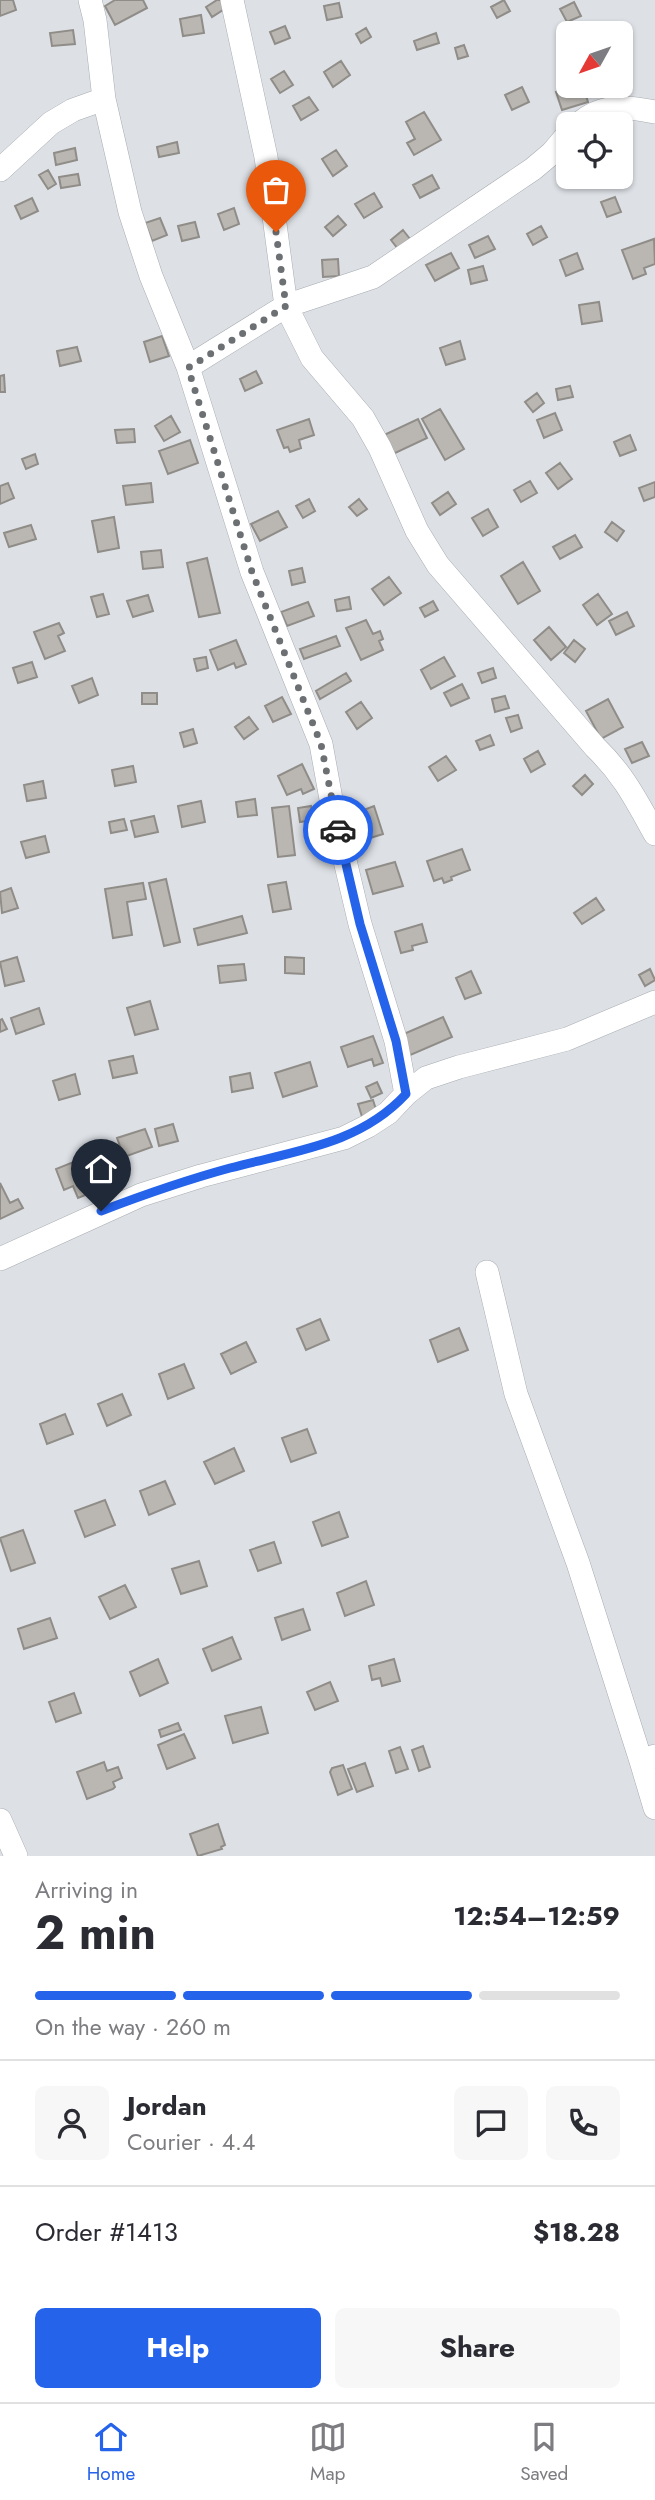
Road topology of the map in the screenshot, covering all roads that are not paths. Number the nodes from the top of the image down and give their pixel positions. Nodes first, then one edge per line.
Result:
1 (89, 0) edge
2 (232, 0) edge
3 (104, 99) junction
4 (599, 112) edge
5 (655, 112) edge
6 (556, 148) edge
7 (0, 170) edge
8 (286, 306) junction
9 (188, 368) junction
10 (655, 834) edge
11 (655, 1002) edge
12 (406, 1094) junction
13 (0, 1259) edge
14 (487, 1272) dead end
15 (648, 1758) edge
16 (655, 1808) edge
17 (0, 1820) edge
18 (16, 1856) edge

1 - 3 street
2 - 8 street
3 - 7 street
3 - 9 street
4 - 5 street
6 - 8 street
8 - 9 street
8 - 10 street
9 - 12 street
11 - 12 street
12 - 13 street
14 - 15 street
15 - 16 street
17 - 18 street

